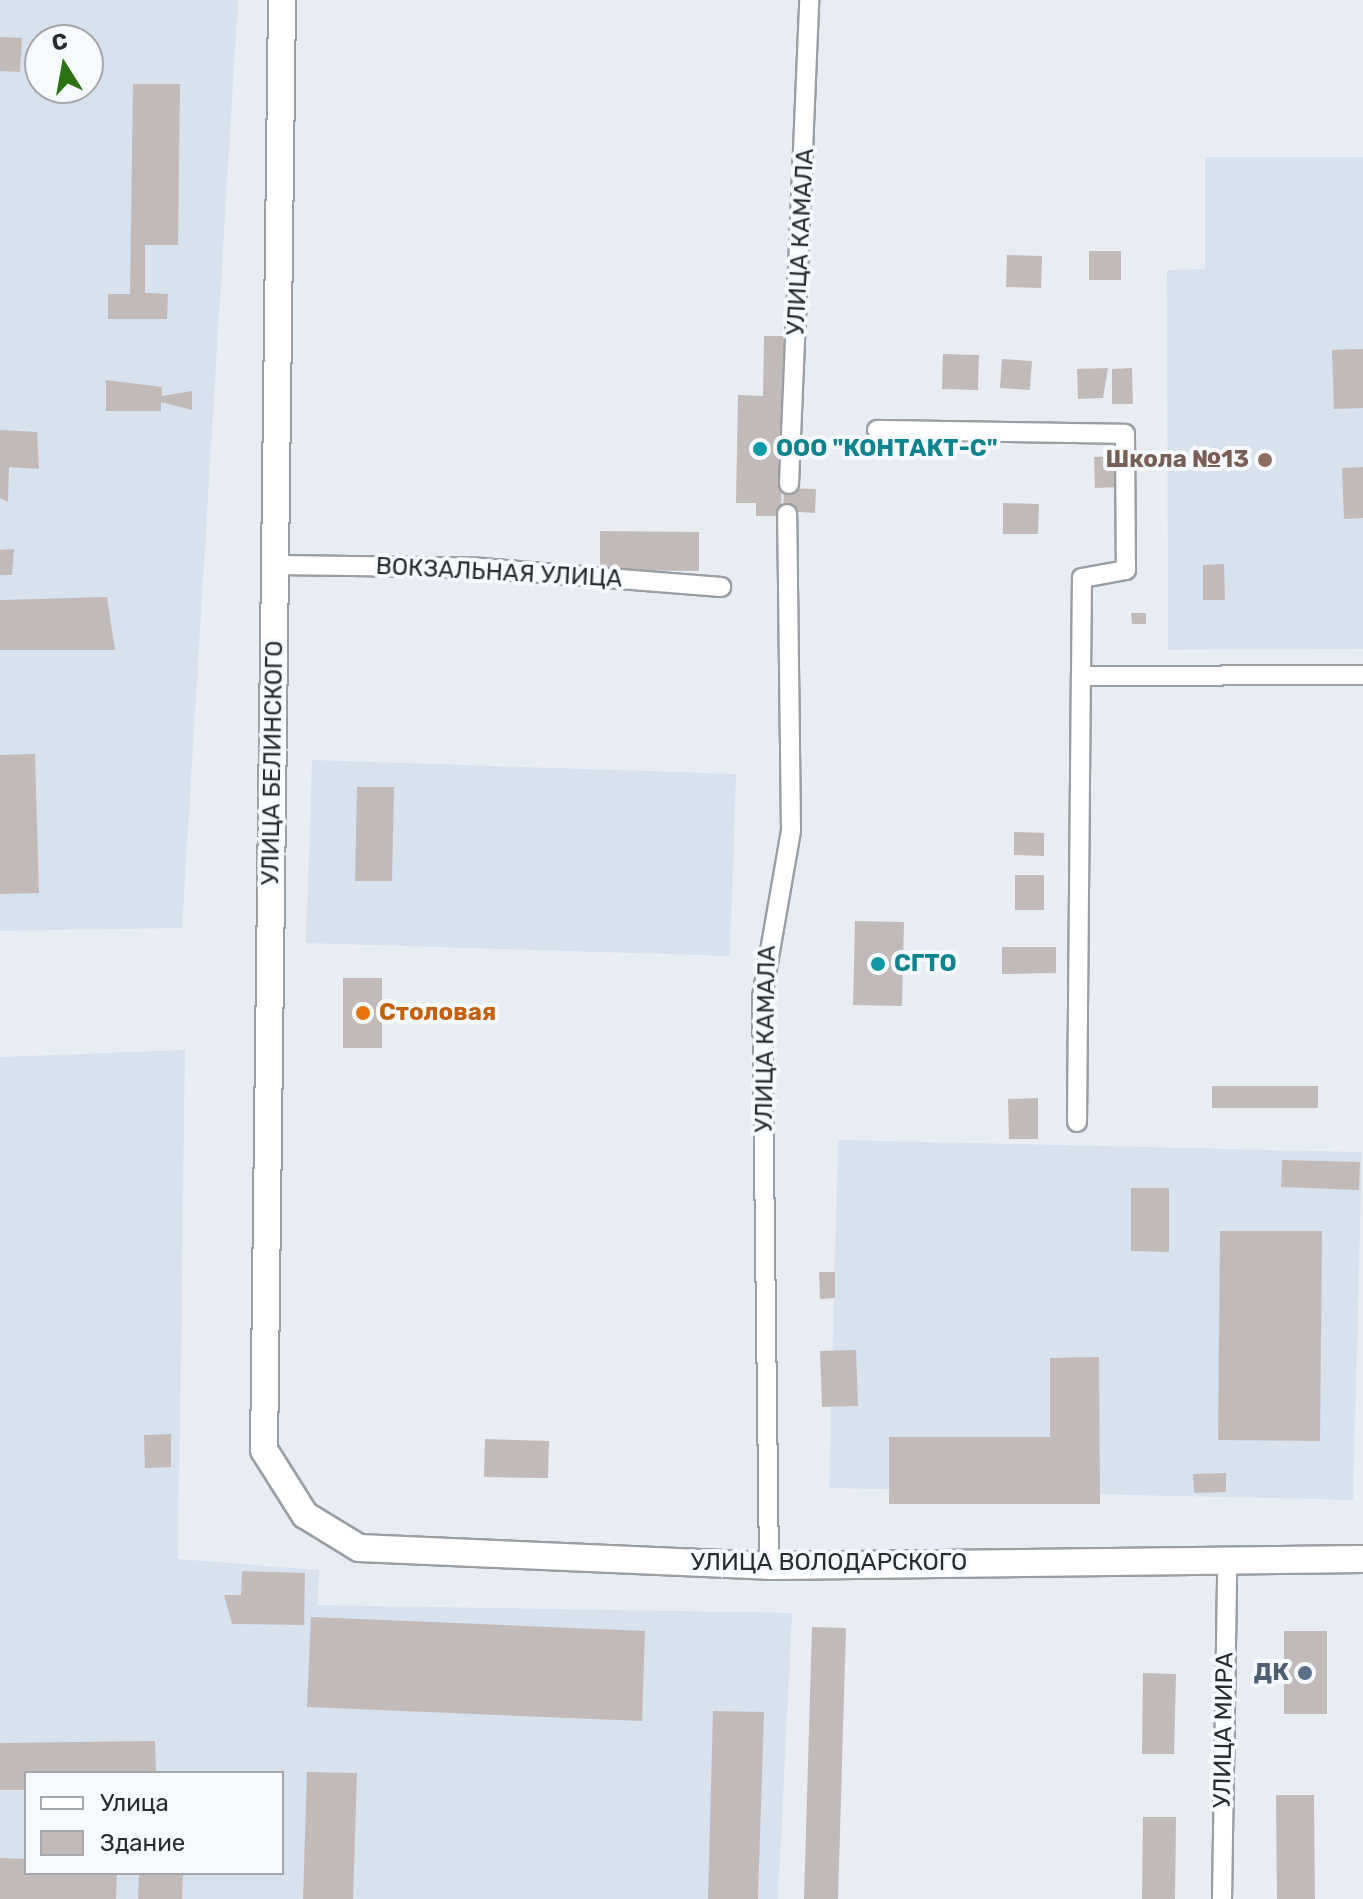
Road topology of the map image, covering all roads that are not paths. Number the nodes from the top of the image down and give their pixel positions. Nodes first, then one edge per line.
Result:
1 (282, 0) edge
2 (809, 0) edge
3 (877, 430) dead end
4 (789, 484) dead end
5 (787, 514) dead end
6 (277, 565) junction
7 (721, 587) dead end
8 (1363, 675) edge
9 (1081, 676) junction
10 (1077, 1122) dead end
11 (305, 1515) joint
12 (1363, 1559) edge
13 (1227, 1562) junction
14 (769, 1566) junction
15 (1222, 1899) edge

1 - 6 street, УЛИЦА БЕЛИНСКОГО
2 - 4 street, УЛИЦА КАМАЛА
3 - 9 street
5 - 14 street, УЛИЦА КАМАЛА
6 - 7 street, ВОКЗАЛЬНАЯ УЛИЦА
6 - 11 street, УЛИЦА БЕЛИНСКОГО
8 - 9 street
9 - 10 street
11 - 14 street, УЛИЦА ВОЛОДАРСКОГО
12 - 13 street, УЛИЦА ВОЛОДАРСКОГО
13 - 14 street, УЛИЦА ВОЛОДАРСКОГО
13 - 15 street, УЛИЦА МИРА

